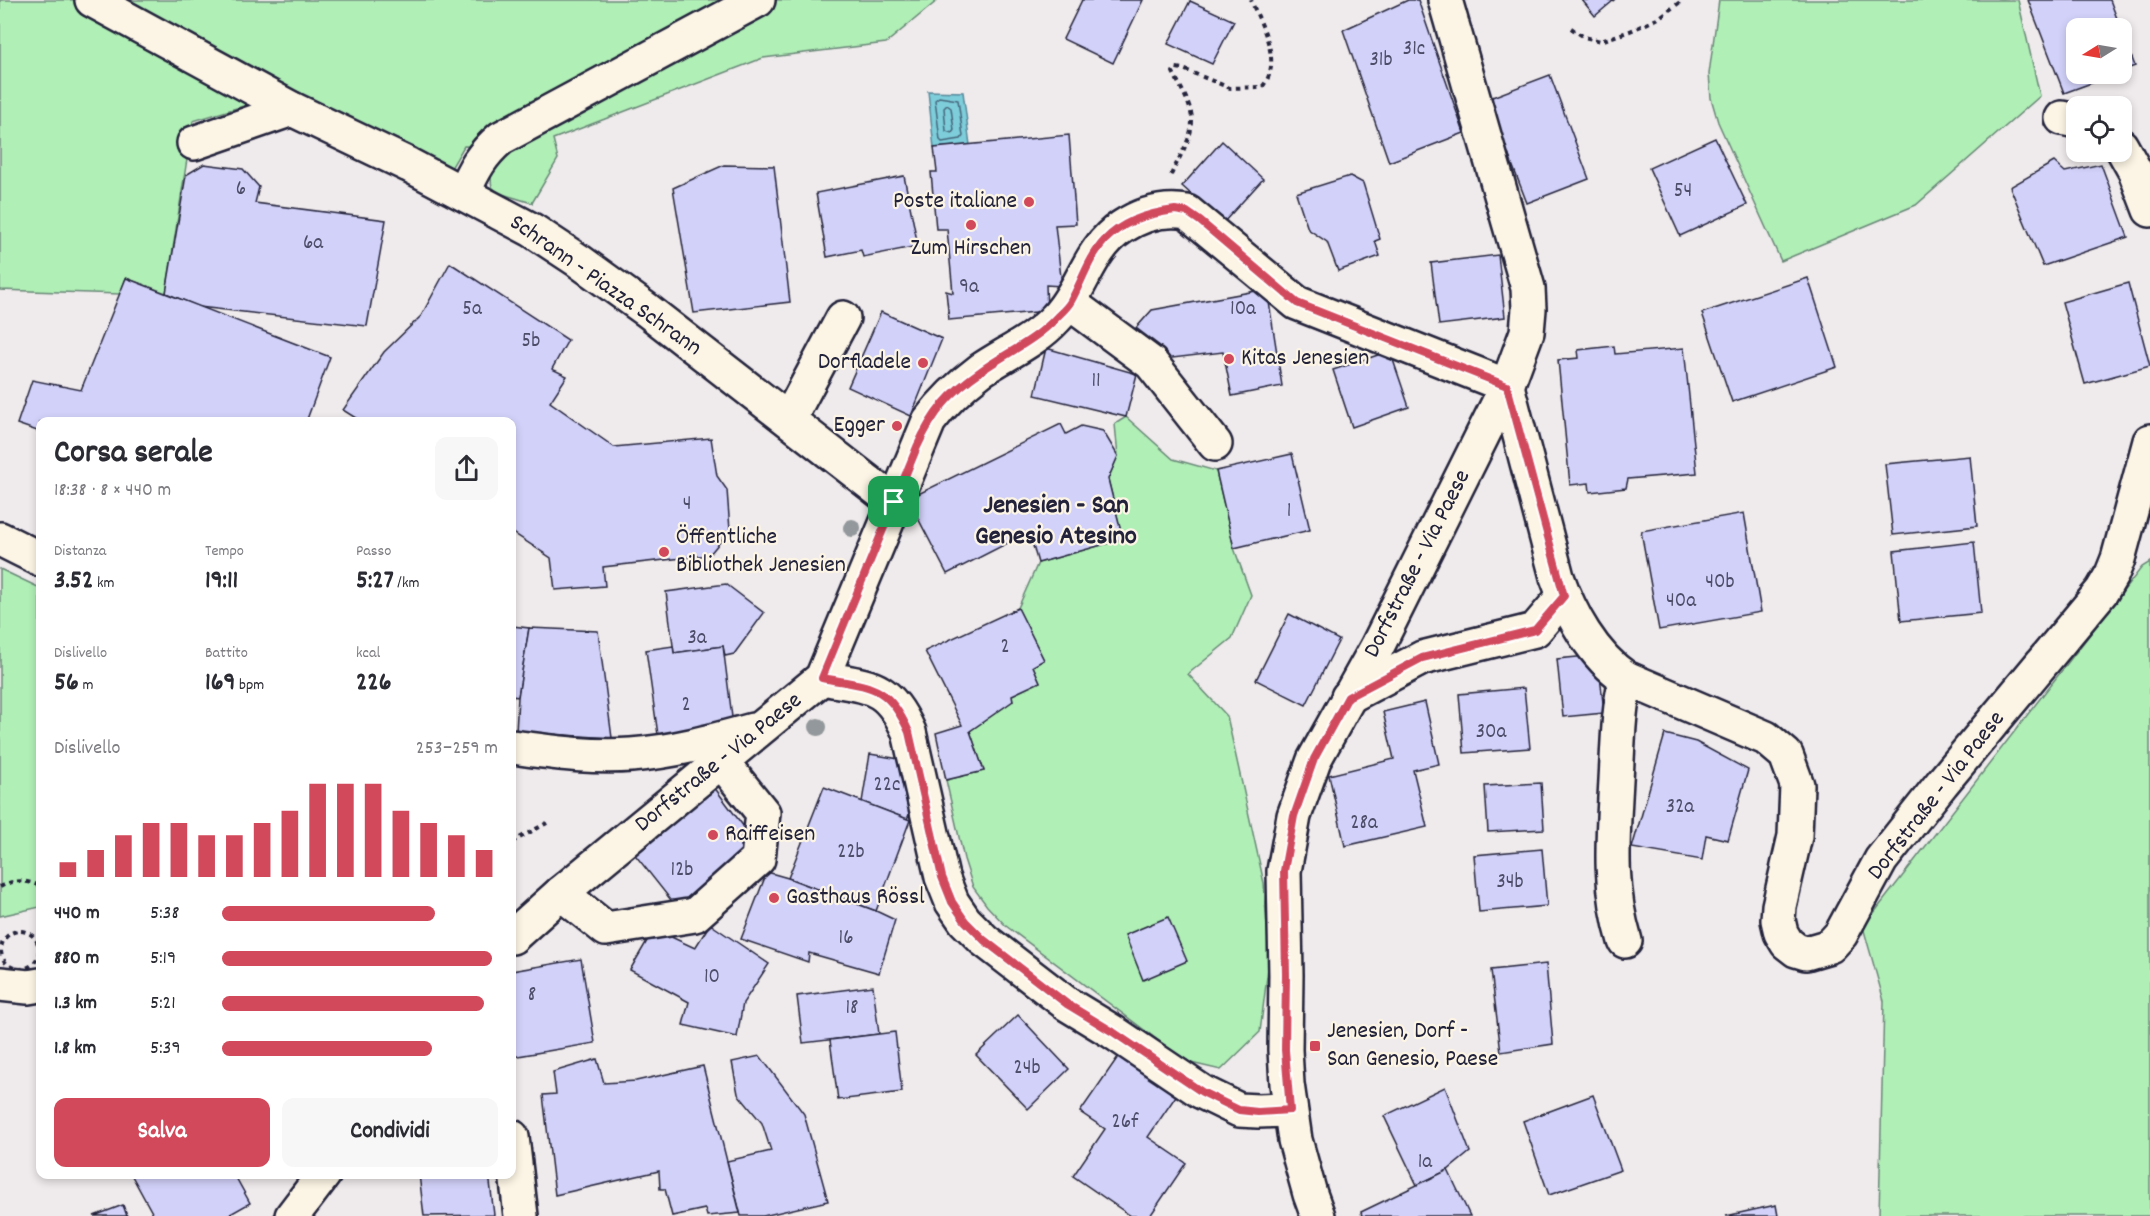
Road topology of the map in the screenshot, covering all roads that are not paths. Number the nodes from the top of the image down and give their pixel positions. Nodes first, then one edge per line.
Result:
1 (92, 0) edge
2 (758, 0) edge
3 (1446, 0) edge
4 (292, 109) junction
5 (194, 143) dead end
6 (2130, 162) edge
7 (463, 193) junction
8 (2150, 210) edge
9 (1070, 303) junction
10 (843, 318) dead end
11 (1507, 386) junction
12 (789, 419) junction
13 (2150, 441) edge
14 (1215, 444) dead end
15 (894, 502) junction
16 (0, 539) edge
17 (36, 557) edge
18 (1564, 596) junction
19 (822, 678) junction
20 (1626, 678) junction
21 (1348, 697) junction
22 (762, 727) junction
23 (516, 747) edge
24 (721, 761) junction
25 (561, 893) junction
26 (516, 933) edge
27 (1625, 941) dead end
28 (0, 984) edge
29 (36, 986) edge
30 (1290, 1110) junction
31 (516, 1172) edge
32 (320, 1179) edge
33 (292, 1216) edge
34 (521, 1216) edge
35 (1318, 1216) edge

1 - 4 street, Schrann - Piazza Schrann
2 - 7 street
3 - 11 street, Dorfstraße - Via Paese
4 - 5 street
4 - 7 street, Schrann - Piazza Schrann
6 - 8 street
7 - 12 street, Schrann - Piazza Schrann
9 - 11 street
9 - 14 street
9 - 15 street
10 - 12 street
11 - 18 street, Dorfstraße - Via Paese
11 - 21 street, Dorfstraße - Via Paese
12 - 15 street, Schrann - Piazza Schrann
13 - 20 street, Dorfstraße - Via Paese
15 - 19 street
16 - 17 street
18 - 20 street, Dorfstraße - Via Paese
18 - 21 street
19 - 22 street, Dorfstraße - Via Paese
19 - 30 street, Dorfstraße - Via Paese
20 - 27 street
21 - 30 street, Dorfstraße - Via Paese
22 - 23 street
22 - 24 street, Dorfstraße - Via Paese
24 - 25 street, Dorfstraße - Via Paese
24 - 25 street
25 - 26 street, Dorfstraße - Via Paese
28 - 29 street
30 - 35 street
31 - 34 street
32 - 33 street

